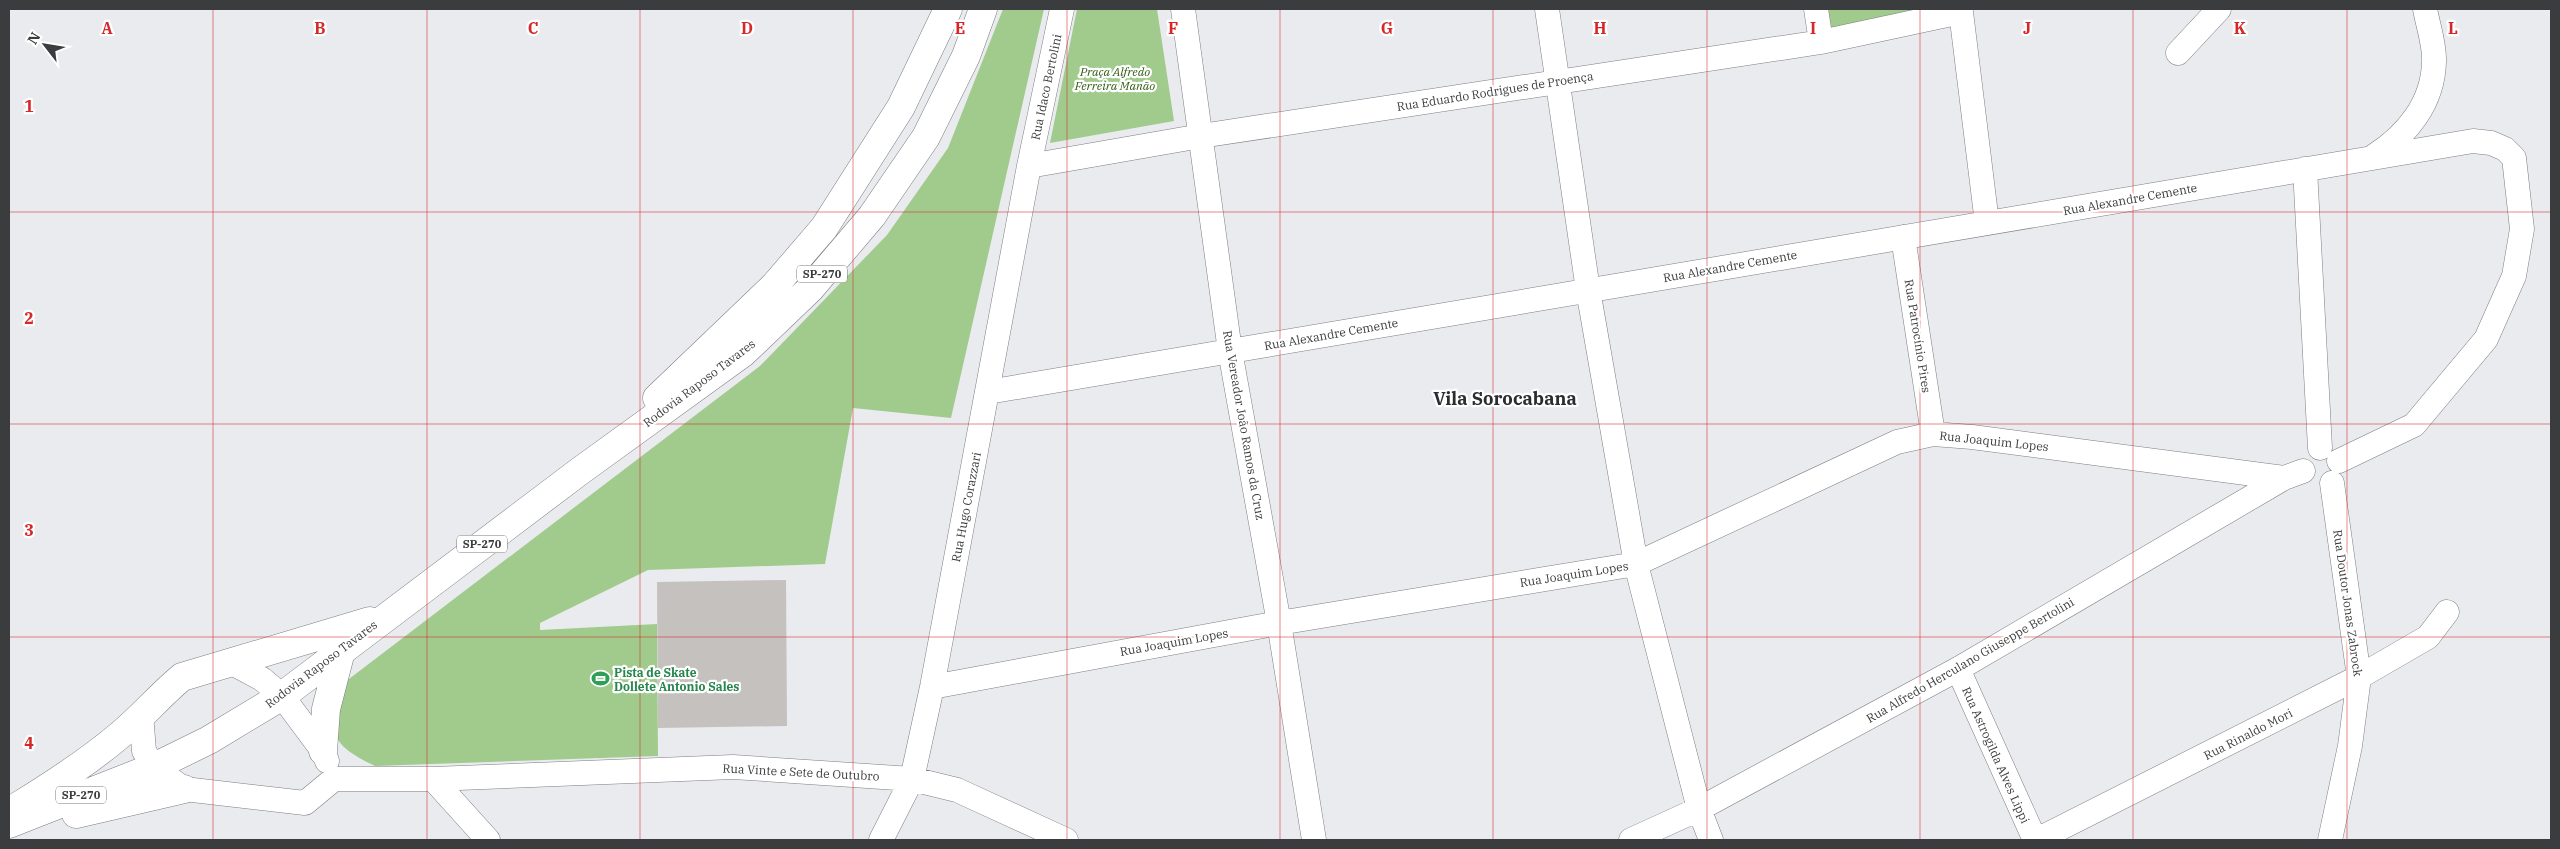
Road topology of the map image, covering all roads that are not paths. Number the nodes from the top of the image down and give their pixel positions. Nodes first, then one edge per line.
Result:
1 (948, 9) edge
2 (984, 9) edge
3 (1062, 9) edge
4 (1183, 9) edge
5 (1547, 9) edge
6 (1816, 9) edge
7 (2219, 9) edge
8 (2425, 9) edge
9 (1820, 42) junction
10 (2178, 53) dead end
11 (1557, 82) junction
12 (1201, 136) junction
13 (2370, 158) junction
14 (1029, 166) junction
15 (2305, 169) junction
16 (1987, 223) junction
17 (1903, 237) junction
18 (1588, 290) junction
19 (1230, 351) junction
20 (988, 392) junction
21 (1933, 434) junction
22 (2320, 448) junction
23 (2340, 461) junction
24 (580, 471) junction
25 (2293, 474) junction
26 (2332, 483) junction
27 (1636, 564) junction
28 (2446, 612) dead end
29 (384, 617) junction
30 (1279, 623) junction
31 (341, 651) junction
32 (230, 662) junction
33 (1958, 670) junction
34 (2359, 677) junction
35 (932, 687) junction
36 (282, 696) junction
37 (141, 714) junction
38 (323, 751) junction
39 (154, 767) junction
40 (334, 779) junction
41 (433, 779) junction
42 (912, 780) junction
43 (184, 789) junction
44 (1699, 809) junction
45 (9, 812) edge
46 (9, 824) edge
47 (9, 831) edge
48 (488, 840) edge
49 (880, 840) edge
50 (1066, 840) edge
51 (1314, 840) edge
52 (1631, 840) edge
53 (1711, 840) edge
54 (2036, 840) edge
55 (2330, 840) edge

1 - 24 highway, Rodovia Raposo Tavares / SP-270
2 - 24 highway, Rodovia Raposo Tavares / SP-270
3 - 14 street, Rua Idaco Bertolini
4 - 12 street, Rua Vereador João Ramos da Cruz
5 - 11 street
6 - 9 street
7 - 10 street
8 - 13 street
9 - 11 street, Rua Eduardo Rodrigues de Proença
9 - 16 street, Rua Eduardo Rodrigues de Proença
11 - 12 street, Rua Eduardo Rodrigues de Proença
11 - 18 street
12 - 14 street, Rua Eduardo Rodrigues de Proença
12 - 19 street, Rua Vereador João Ramos da Cruz
13 - 15 street, Rua Alexandre Cemente
13 - 23 street, Rua Alexandre Cemente
14 - 20 street, Rua Hugo Corazzari
15 - 16 street, Rua Alexandre Cemente
15 - 22 street
16 - 17 street, Rua Alexandre Cemente
17 - 18 street, Rua Alexandre Cemente
17 - 21 street, Rua Patrocínio Pires
18 - 19 street, Rua Alexandre Cemente
18 - 27 street
19 - 20 street, Rua Alexandre Cemente
19 - 30 street, Rua Vereador João Ramos da Cruz
20 - 35 street, Rua Hugo Corazzari
21 - 25 street, Rua Joaquim Lopes
21 - 27 street, Rua Joaquim Lopes
22 - 23 street
22 - 25 street
23 - 26 street
24 - 29 highway, Rodovia Raposo Tavares / SP-270
25 - 26 street
25 - 33 street, Rua Alfredo Herculano Giuseppe Bertolini
26 - 34 street, Rua Doutor Jonas Zabrock
27 - 30 street, Rua Joaquim Lopes
27 - 44 street
28 - 34 street, Rua Rinaldo Mori
29 - 31 highway, Rodovia Raposo Tavares / SP-270
29 - 32 highway
30 - 35 street, Rua Joaquim Lopes
30 - 51 street, Rua Vereador João Ramos da Cruz
31 - 36 highway, Rodovia Raposo Tavares / SP-270
31 - 38 highway
32 - 36 street
32 - 37 highway
33 - 44 street, Rua Alfredo Herculano Giuseppe Bertolini
33 - 54 street, Rua Astrogilda Alves Lippi
34 - 54 street, Rua Rinaldo Mori
34 - 55 street, Rua Doutor Jonas Zabrock
35 - 42 street, Rua Hugo Corazzari
36 - 38 street
36 - 39 highway, Rodovia Raposo Tavares / SP-270
37 - 39 street
37 - 45 highway
38 - 40 street
39 - 43 street
39 - 46 highway, Rodovia Raposo Tavares / SP-270
40 - 41 street, Rua Vinte e Sete de Outubro
40 - 43 street
41 - 42 street, Rua Vinte e Sete de Outubro
41 - 48 street
42 - 49 street, Rua Hugo Corazzari
42 - 50 street, Rua Vinte e Sete de Outubro
43 - 47 highway
44 - 52 street, Rua Alfredo Herculano Giuseppe Bertolini
44 - 53 street

